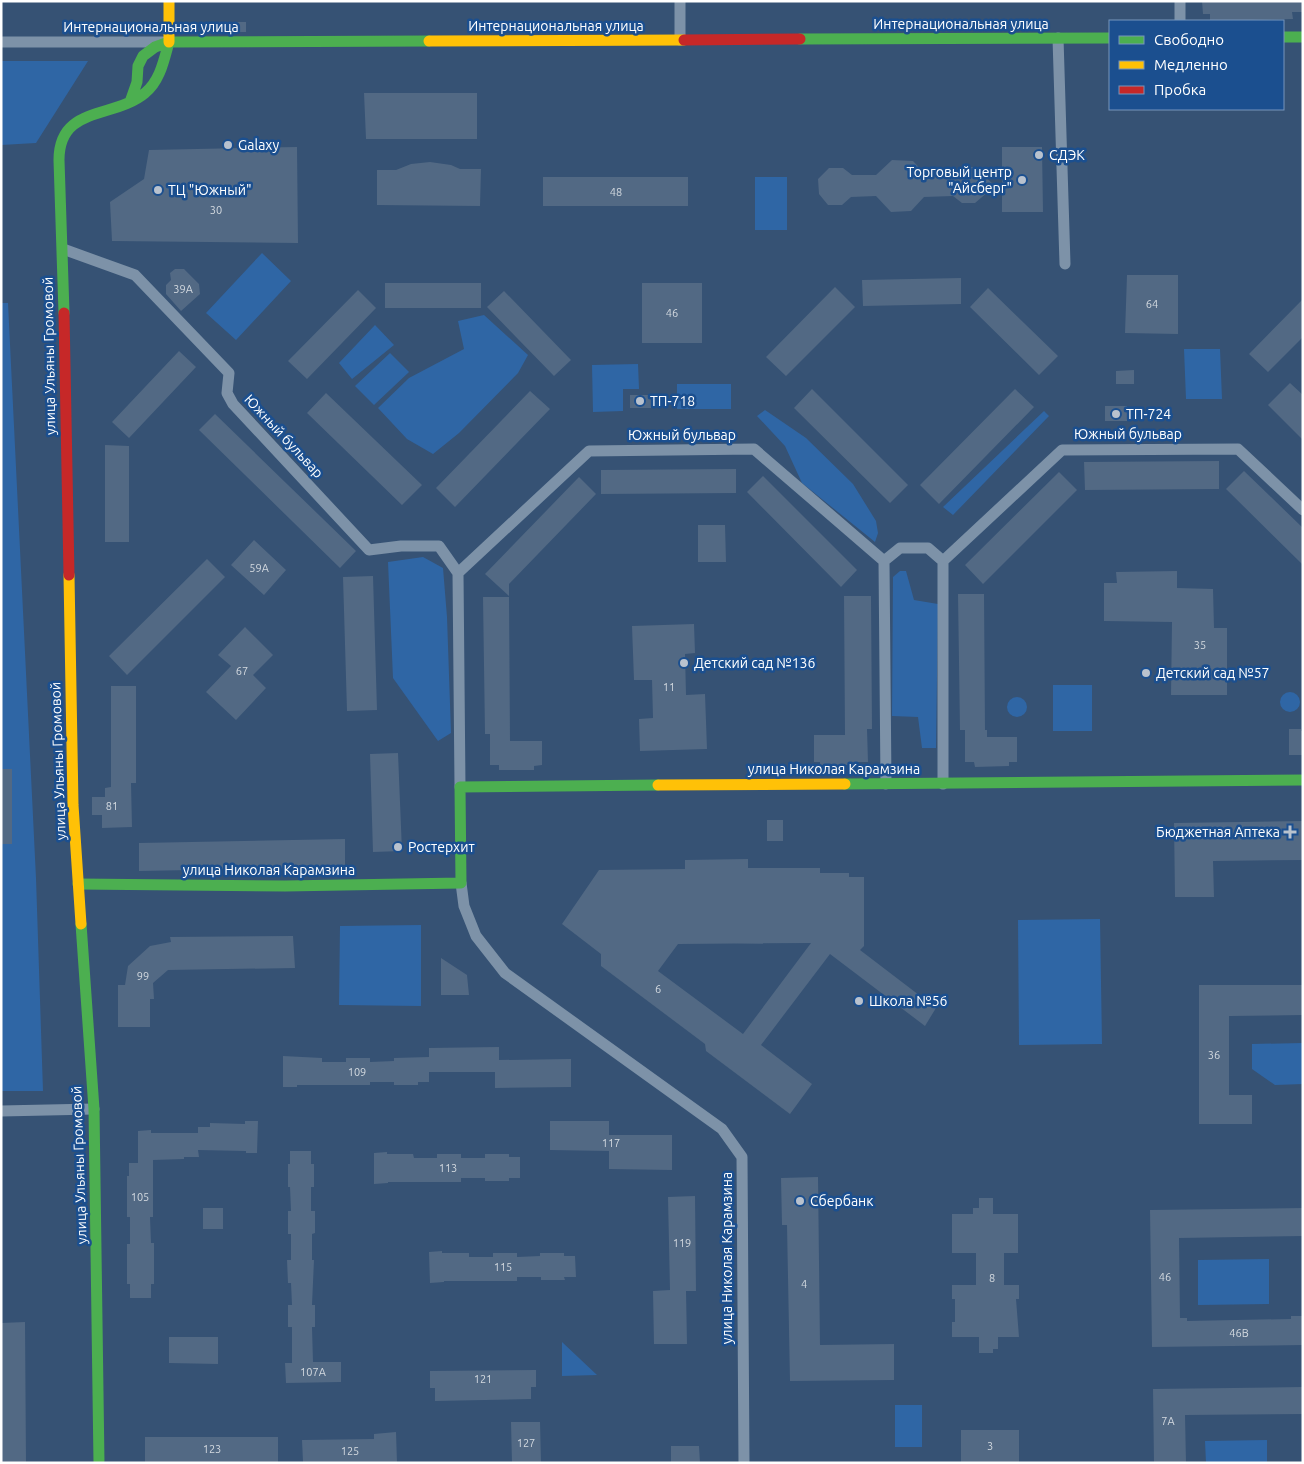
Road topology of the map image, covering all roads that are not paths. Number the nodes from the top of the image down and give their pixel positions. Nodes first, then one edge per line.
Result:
1 (169, 1) edge
2 (680, 1) edge
3 (1180, 1) edge
4 (1180, 20) edge
5 (1284, 37) edge
6 (1303, 37) edge
7 (1058, 38) junction
8 (1109, 38) edge
9 (680, 40) junction
10 (1, 42) edge
11 (169, 42) junction
12 (130, 102) junction
13 (63, 249) junction
14 (1065, 264) dead end
15 (1303, 510) edge
16 (884, 561) junction
17 (943, 561) junction
18 (458, 573) junction
19 (1303, 780) edge
20 (886, 784) junction
21 (943, 784) junction
22 (460, 787) junction
23 (461, 883) junction
24 (78, 884) junction
25 (94, 1109) junction
26 (1, 1111) edge
27 (99, 1463) edge
28 (744, 1463) edge

1 - 11 main road, улица Ульяны Громовой
2 - 9 street
3 - 4 street
5 - 6 main road
7 - 8 main road, Интернациональная улица
7 - 9 main road, Интернациональная улица
7 - 14 street
9 - 11 main road, Интернациональная улица
10 - 11 street, Интернациональная улица
11 - 12 main road, улица Ульяны Громовой
11 - 12 main road
12 - 13 main road, улица Ульяны Громовой
13 - 18 street, Южный бульвар
13 - 24 main road, улица Ульяны Громовой
15 - 17 street, Южный бульвар
16 - 17 street
16 - 18 street, Южный бульвар
16 - 20 street
17 - 21 street
18 - 22 street
19 - 21 main road, улица Николая Карамзина
20 - 21 main road, улица Николая Карамзина
20 - 22 main road, улица Николая Карамзина
22 - 23 main road, улица Николая Карамзина
23 - 24 main road, улица Николая Карамзина
23 - 28 street, улица Николая Карамзина
24 - 25 main road, улица Ульяны Громовой
25 - 26 street
25 - 27 main road, улица Ульяны Громовой

